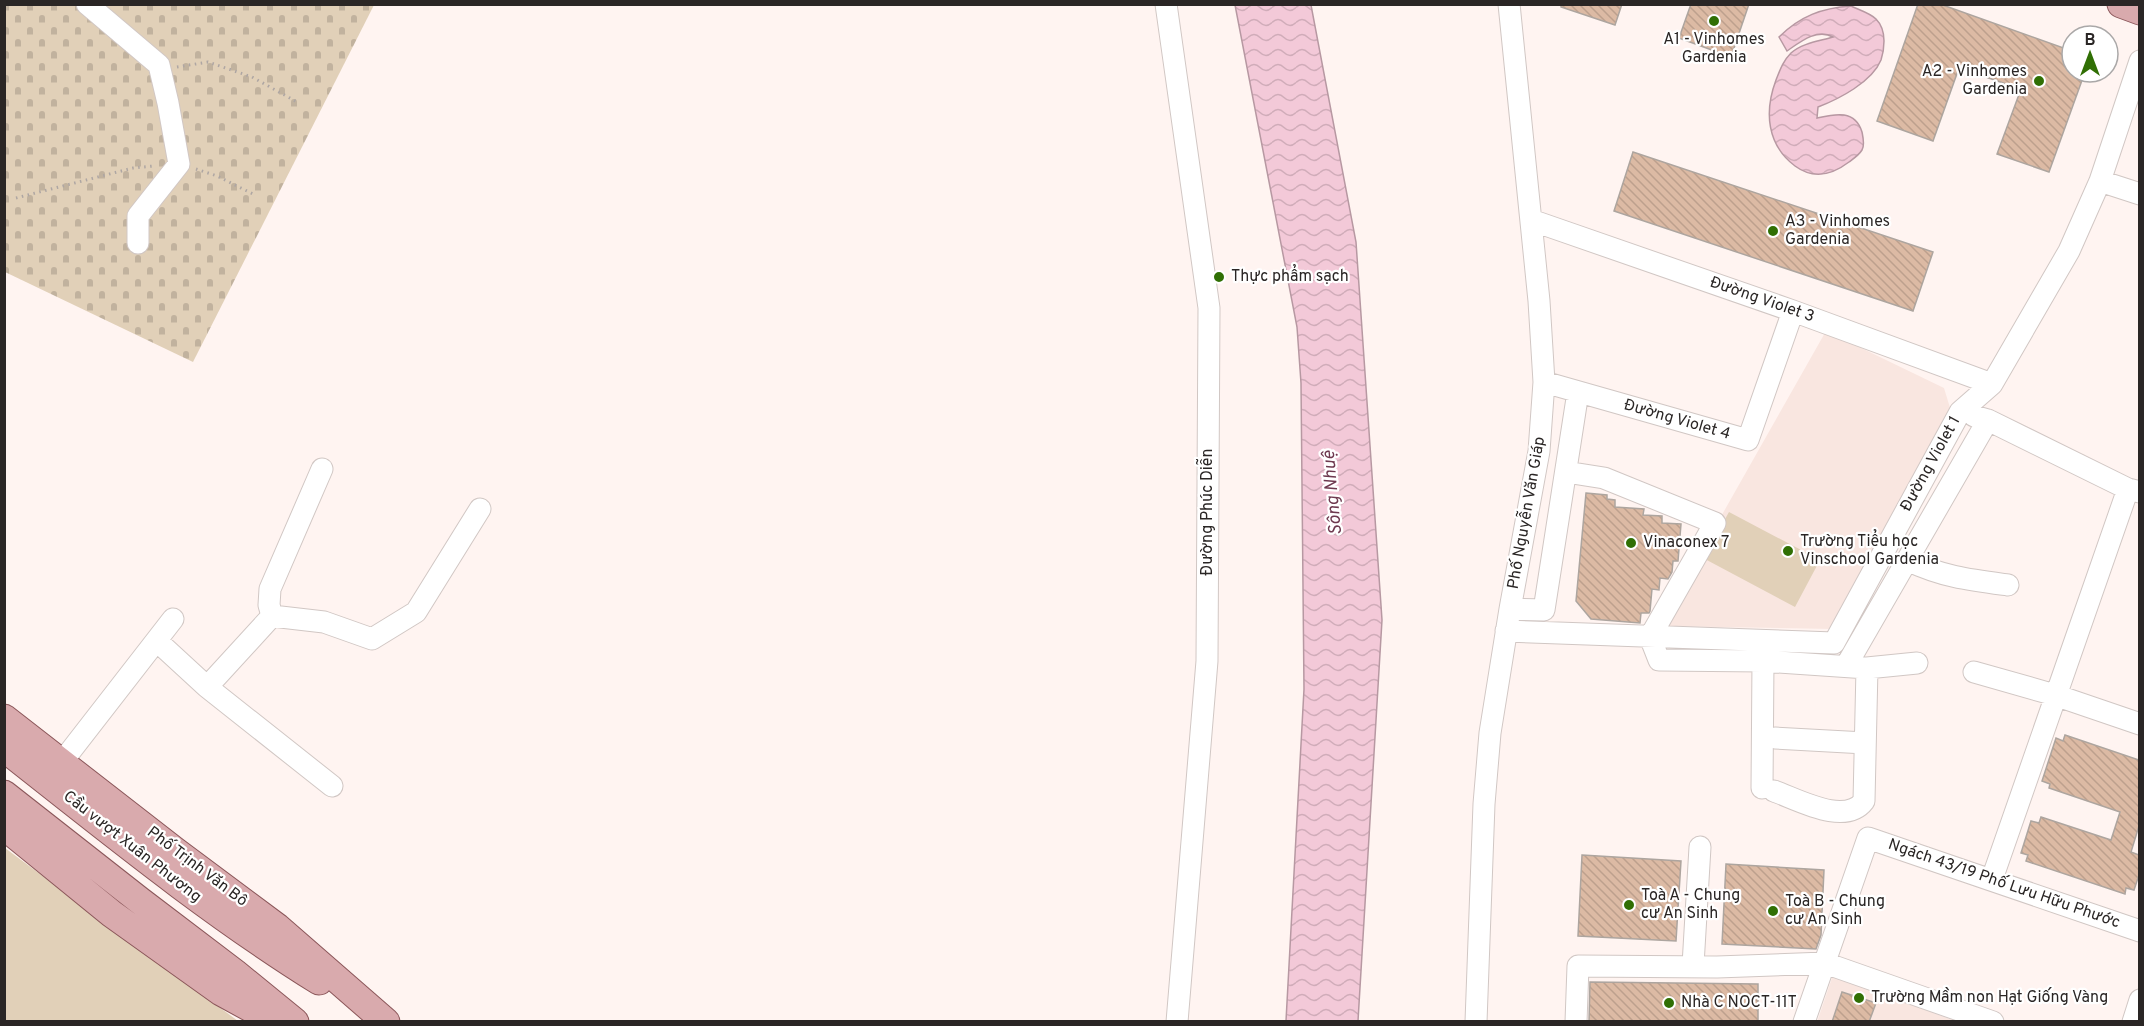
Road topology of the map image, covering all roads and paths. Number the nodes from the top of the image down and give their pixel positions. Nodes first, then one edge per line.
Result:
1 (87, 4) edge
2 (1166, 4) edge
3 (1509, 4) edge
4 (2121, 4) edge
5 (2139, 11) edge
6 (2139, 61) edge
7 (160, 69) junction
8 (297, 102) dead end
9 (179, 164) junction
10 (2100, 181) junction
11 (2139, 194) edge
12 (255, 195) dead end
13 (16, 198) dead end
14 (1531, 220) junction
15 (138, 243) dead end
16 (1793, 311) junction
17 (1545, 382) junction
18 (1992, 384) junction
19 (1578, 392) junction
20 (1960, 412) junction
21 (1988, 420) junction
22 (322, 469) dead end
23 (1566, 472) junction
24 (2134, 491) edge
25 (480, 509) dead end
26 (1907, 560) junction
27 (2008, 585) dead end
28 (1510, 609) junction
29 (1544, 610) junction
30 (272, 616) junction
31 (174, 619) dead end
32 (1506, 631) junction
33 (1546, 634) junction
34 (1650, 637) junction
35 (157, 641) junction
36 (1763, 662) junction
37 (1917, 663) dead end
38 (1846, 666) junction
39 (1867, 668) junction
40 (1974, 672) dead end
41 (207, 687) junction
42 (2055, 695) junction
43 (4, 717) edge
44 (2139, 724) edge
45 (1775, 738) dead end
46 (1865, 743) junction
47 (4, 748) edge
48 (62, 762) junction
49 (332, 786) dead end
50 (4, 794) edge
51 (4, 826) edge
52 (1700, 847) dead end
53 (1992, 879) junction
54 (2139, 931) edge
55 (261, 945) joint
56 (1825, 963) junction
57 (1693, 965) junction
58 (2139, 1000) edge
59 (276, 1022) edge
60 (295, 1022) edge
61 (385, 1022) edge
62 (1177, 1022) edge
63 (1476, 1022) edge
64 (1576, 1022) edge
65 (1804, 1022) edge
66 (1993, 1022) edge
67 (2133, 1022) edge

1 - 7 street
2 - 62 street, Đường Phúc Diễn
3 - 14 street, Phố Nguyễn Văn Giáp
4 - 5 main road
6 - 10 street, Đường Violet 1
7 - 8 path
7 - 9 street
9 - 12 path
9 - 13 path
9 - 15 street
10 - 11 street
10 - 18 street, Đường Violet 1
14 - 16 street, Đường Violet 3
14 - 17 street, Phố Nguyễn Văn Giáp
16 - 18 street, Đường Violet 3
16 - 19 street, Đường Violet 4
17 - 19 street, Đường Violet 4
17 - 28 street, Phố Nguyễn Văn Giáp
18 - 20 street, Đường Violet 1
19 - 23 street
20 - 21 street
20 - 34 street, Đường Violet 1
21 - 24 street
21 - 26 street
22 - 30 street
23 - 29 street
23 - 34 street
24 - 42 street
25 - 30 street
26 - 27 street
26 - 38 street
28 - 29 street
28 - 32 street, Phố Nguyễn Văn Giáp
29 - 33 street
30 - 41 street
31 - 35 street
32 - 33 street
32 - 63 street, Phố Nguyễn Văn Giáp
33 - 34 street
34 - 36 street
35 - 41 street
35 - 48 street
36 - 38 street
36 - 46 street
37 - 39 street
38 - 39 street
39 - 46 street
40 - 42 street
41 - 49 street
42 - 44 street
42 - 53 street
43 - 48 main road, Phố Trịnh Văn Bô
45 - 46 street
47 - 55 main road, Cầu vượt Xuân Phương
48 - 61 main road, Phố Trịnh Văn Bô
50 - 60 main road
51 - 59 main road
52 - 57 street
53 - 54 street, Ngách 43/19 Phố Lưu Hữu Phước
53 - 56 street, Ngách 43/19 Phố Lưu Hữu Phước
55 - 61 main road, Phố Trịnh Văn Bô
56 - 57 street
56 - 65 street
56 - 66 street
57 - 64 street
58 - 67 street

